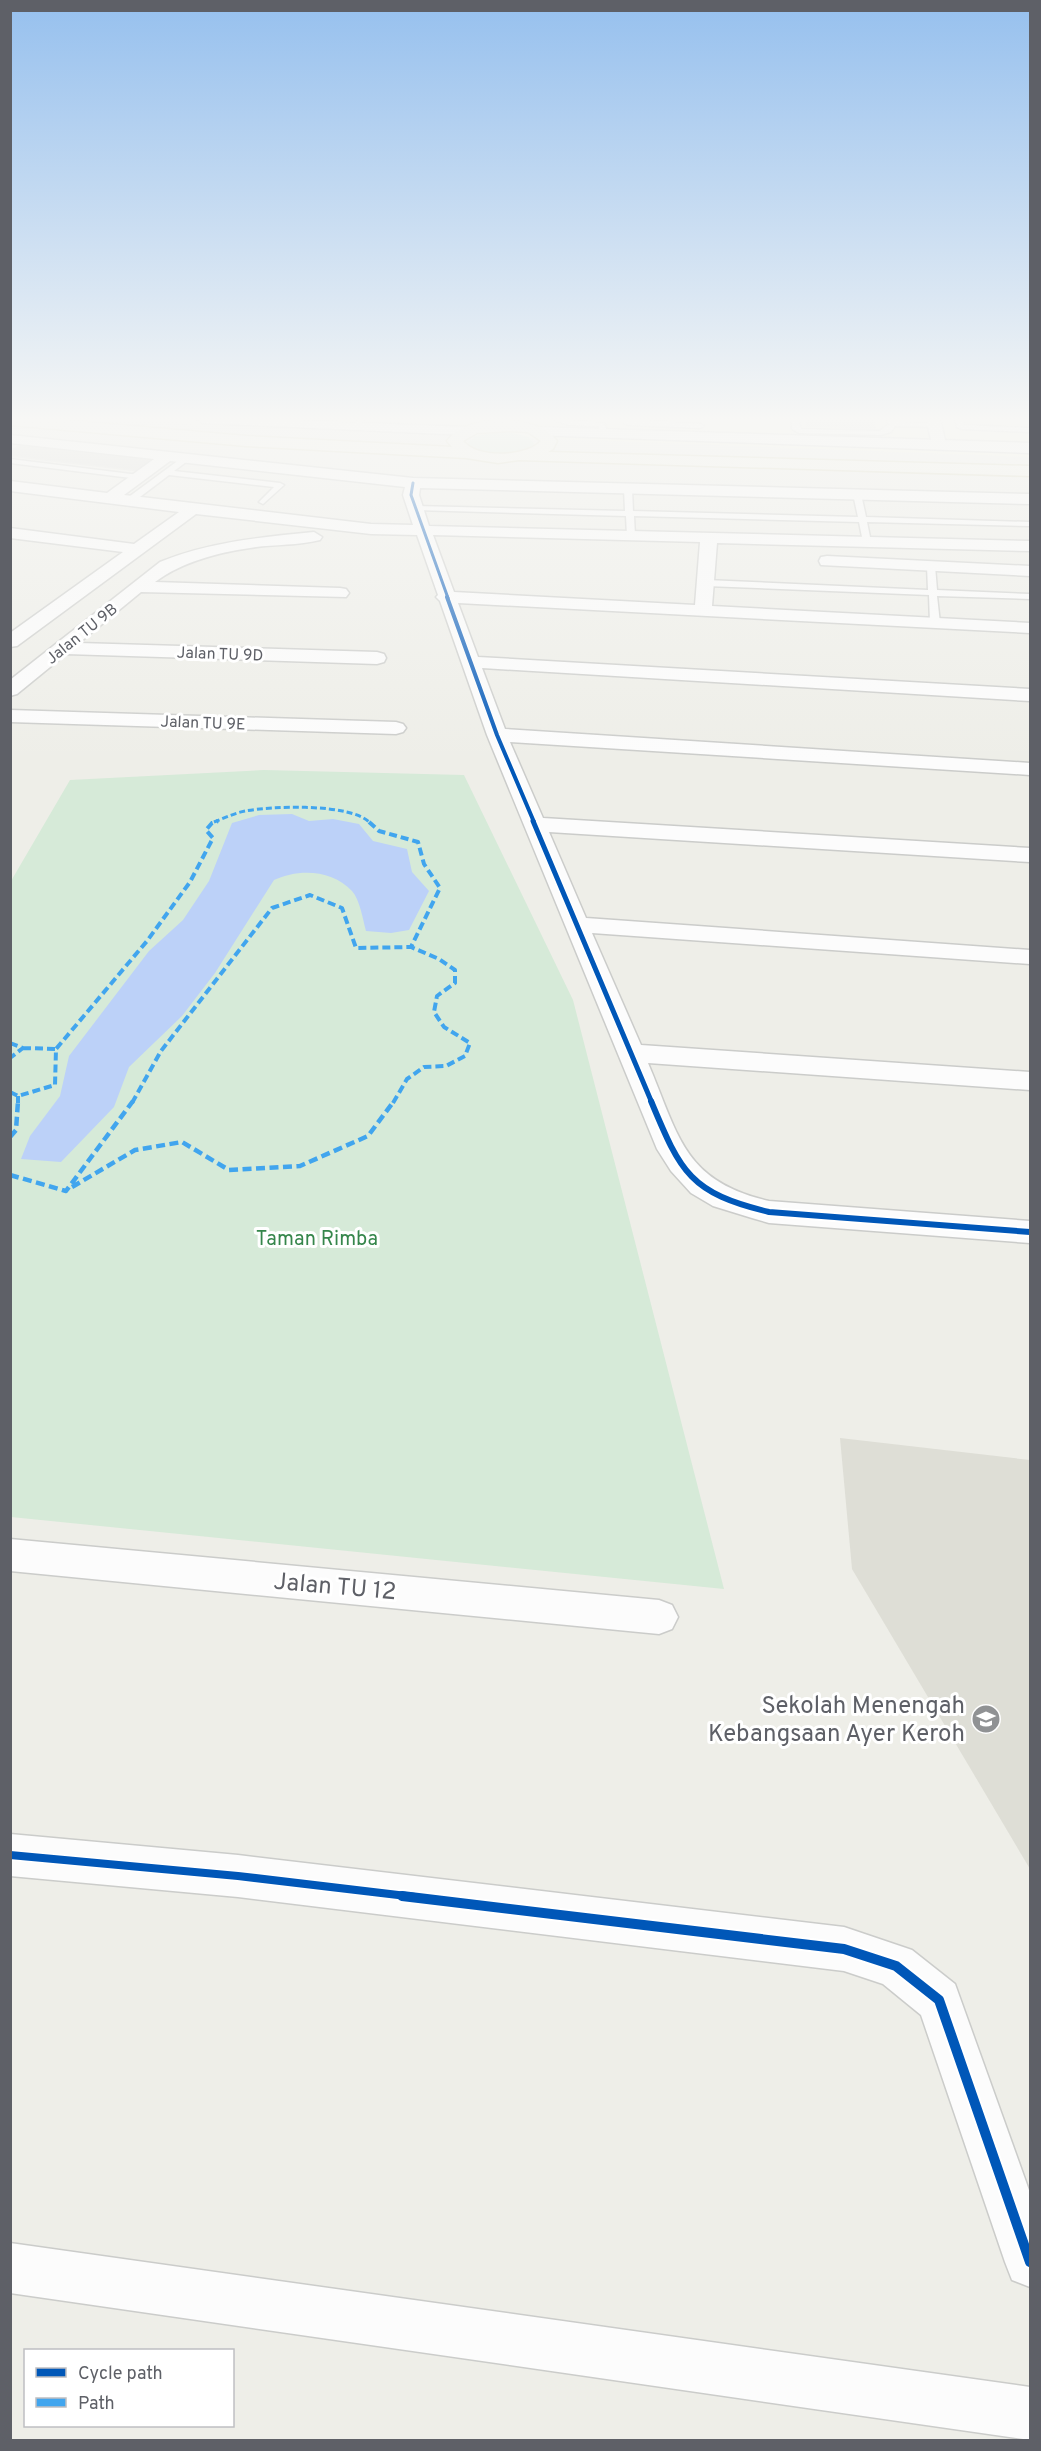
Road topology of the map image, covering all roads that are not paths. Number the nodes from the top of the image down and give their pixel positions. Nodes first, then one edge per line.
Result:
1 (13, 533) edge
2 (158, 533) edge
3 (424, 533) edge
4 (522, 533) edge
5 (865, 533) edge
6 (324, 536) dead end
7 (631, 536) joint
8 (867, 542) junction
9 (1030, 546) edge
10 (136, 549) junction
11 (712, 549) junction
12 (813, 560) dead end
13 (930, 566) junction
14 (1030, 571) edge
15 (706, 583) junction
16 (137, 587) junction
17 (932, 592) junction
18 (340, 593) dead end
19 (445, 597) junction
20 (1030, 597) edge
21 (704, 610) junction
22 (935, 623) junction
23 (1030, 628) edge
24 (10, 642) edge
25 (62, 648) junction
26 (377, 658) dead end
27 (469, 662) junction
28 (10, 690) edge
29 (1030, 695) edge
30 (10, 716) edge
31 (396, 728) dead end
32 (497, 735) junction
33 (1030, 769) edge
34 (533, 824) junction
35 (1030, 855) edge
36 (577, 925) junction
37 (1030, 957) edge
38 (629, 1053) junction
39 (1030, 1082) edge
40 (1030, 1232) edge
41 (10, 1555) edge
42 (659, 1617) dead end
43 (10, 1855) edge
44 (1030, 2262) edge
45 (10, 2268) edge
46 (1030, 2414) edge

1 - 10 street
2 - 10 street
3 - 19 street
4 - 7 street
5 - 8 lane
6 - 16 street, Jalan TU 9B
7 - 11 street
8 - 9 street
8 - 11 street
10 - 24 street
11 - 15 street
12 - 13 street
13 - 14 street
13 - 17 lane
15 - 17 lane
15 - 21 street
16 - 18 street
16 - 25 street, Jalan TU 9B
17 - 20 lane
17 - 22 lane
19 - 21 street
19 - 27 street
21 - 22 street
22 - 23 street
25 - 26 street, Jalan TU 9D
25 - 28 street, Jalan TU 9B
27 - 29 street
27 - 32 street
30 - 31 street, Jalan TU 9E
32 - 33 street
32 - 34 street
34 - 35 street
34 - 36 street
36 - 37 street
36 - 38 street
38 - 39 street
38 - 40 street
41 - 42 street, Jalan TU 12
43 - 44 street
45 - 46 street

